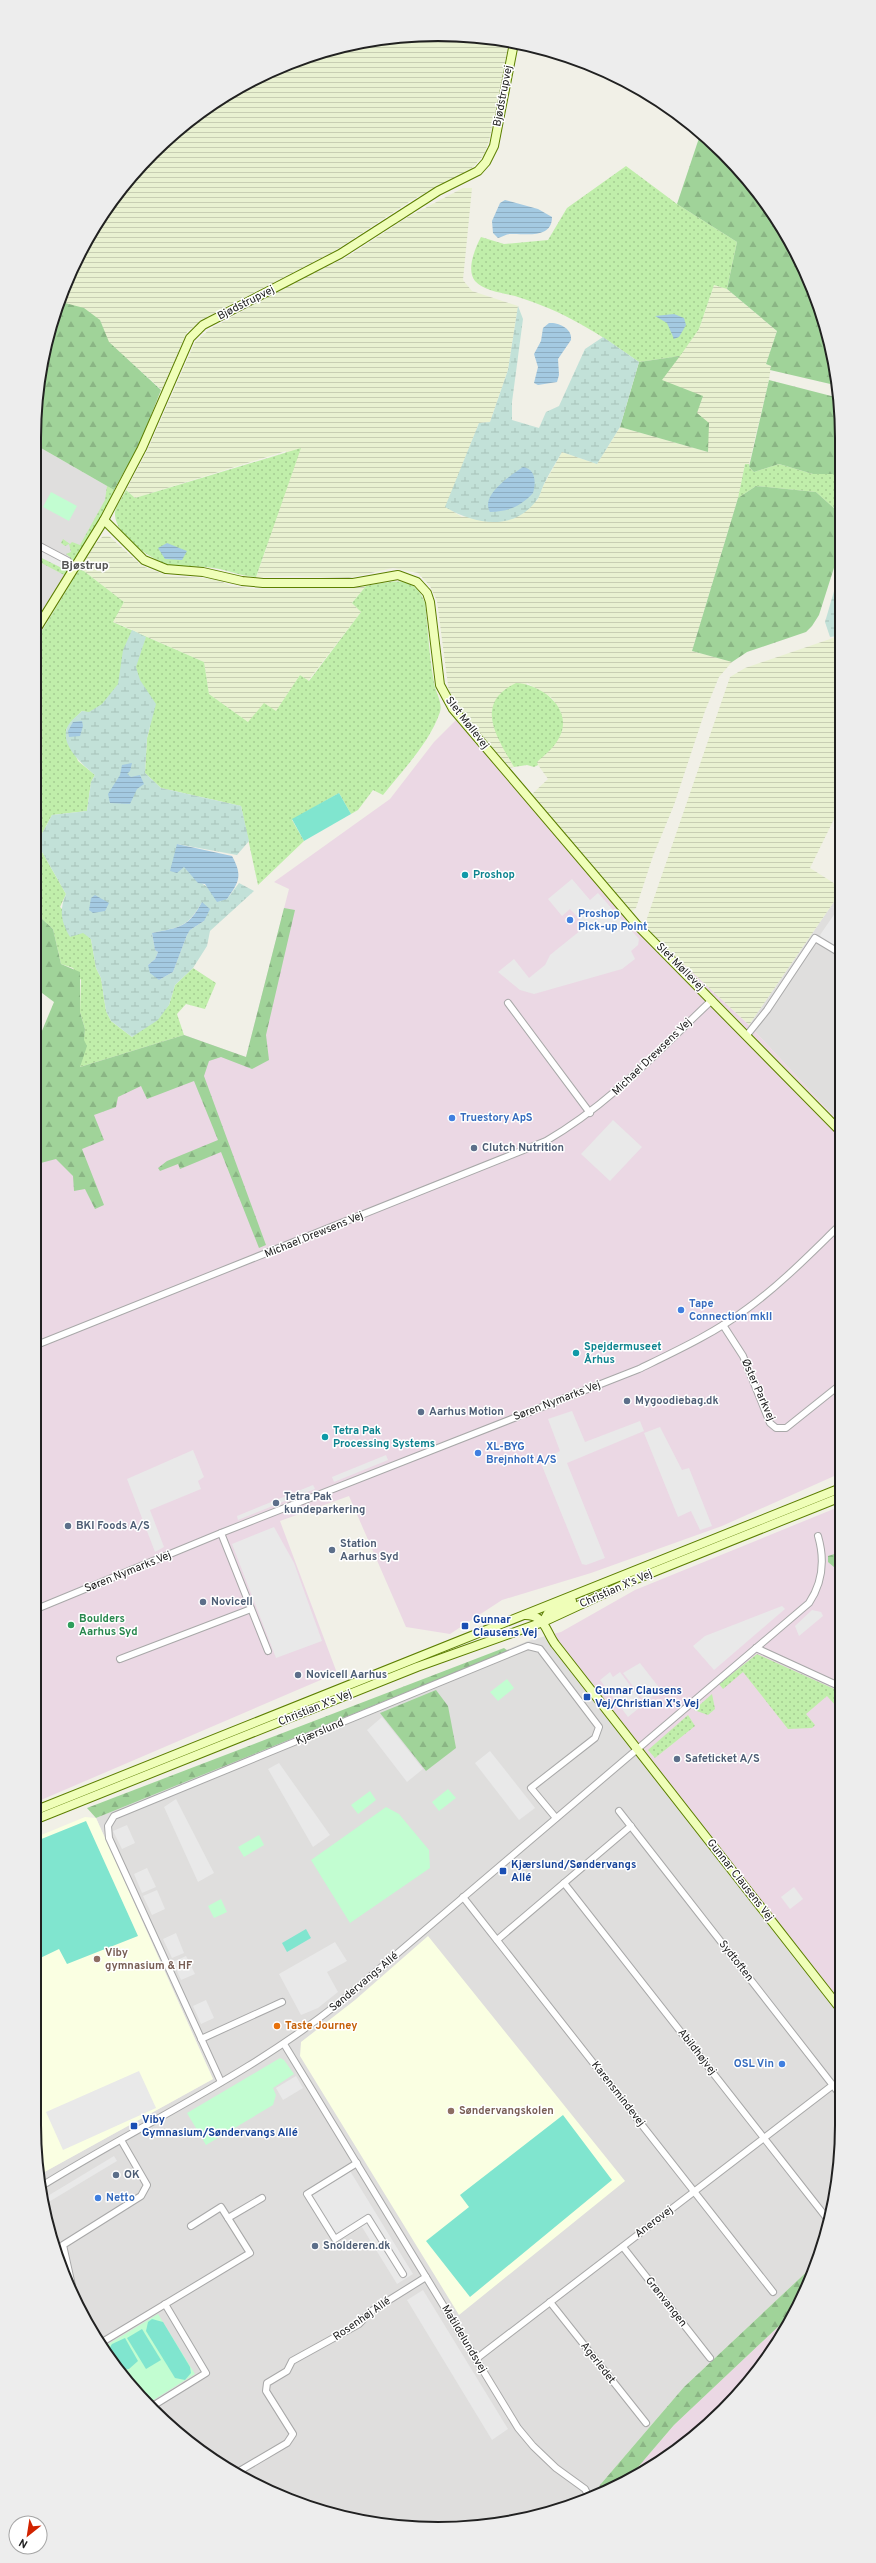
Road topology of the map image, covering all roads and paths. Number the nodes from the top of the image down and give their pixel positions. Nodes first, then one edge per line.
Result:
1 (513, 49) edge
2 (104, 520) junction
3 (41, 548) edge
4 (68, 561) dead end
5 (41, 622) edge
6 (835, 950) edge
7 (712, 1000) junction
8 (508, 1003) dead end
9 (747, 1035) junction
10 (590, 1114) junction
11 (835, 1126) edge
12 (835, 1230) edge
13 (723, 1325) junction
14 (41, 1343) edge
15 (835, 1388) edge
16 (835, 1490) edge
17 (835, 1499) edge
18 (221, 1533) junction
19 (818, 1536) dead end
20 (633, 1571) junction
21 (41, 1607) edge
22 (252, 1609) junction
23 (524, 1615) junction
24 (543, 1622) junction
25 (756, 1648) junction
26 (268, 1651) dead end
27 (120, 1659) dead end
28 (835, 1684) edge
29 (638, 1749) junction
30 (41, 1808) edge
31 (619, 1811) dead end
32 (41, 1817) edge
33 (556, 1818) junction
34 (631, 1826) junction
35 (564, 1883) junction
36 (464, 1897) junction
37 (497, 1940) junction
38 (282, 2002) dead end
39 (835, 2002) edge
40 (201, 2040) junction
41 (284, 2044) junction
42 (221, 2082) junction
43 (833, 2085) junction
44 (835, 2088) edge
45 (764, 2138) junction
46 (121, 2140) junction
47 (357, 2163) junction
48 (45, 2183) edge
49 (694, 2192) junction
50 (262, 2198) dead end
51 (824, 2215) edge
52 (228, 2218) junction
53 (191, 2226) dead end
54 (622, 2247) junction
55 (69, 2272) edge
56 (403, 2274) dead end
57 (426, 2277) junction
58 (773, 2292) dead end
59 (550, 2302) junction
60 (165, 2304) junction
61 (105, 2341) edge
62 (710, 2358) dead end
63 (476, 2359) junction
64 (155, 2404) edge
65 (646, 2423) dead end
66 (241, 2470) edge
67 (588, 2493) edge

1 - 2 street, Bjødstrupvej
2 - 5 street, Bjødstrupvej
2 - 7 street, Slet Møllevej
3 - 4 street
6 - 9 street
7 - 9 street, Slet Møllevej
7 - 10 street, Michael Drewsens Vej
8 - 10 street
9 - 11 street, Slet Møllevej
10 - 14 street, Michael Drewsens Vej
12 - 13 street, Søren Nymarks Vej
13 - 15 street, Øster Parkvej
13 - 18 street, Søren Nymarks Vej
16 - 20 street, Christian X's Vej
17 - 24 street, Christian X's Vej
18 - 21 street, Søren Nymarks Vej
18 - 22 street
19 - 25 street
20 - 23 street, Christian X's Vej
20 - 24 street
22 - 26 street
22 - 27 street
23 - 24 street
23 - 30 street, Christian X's Vej
24 - 29 street, Gunnar Clausens Vej
24 - 32 street, Christian X's Vej
25 - 28 street
25 - 29 street
29 - 33 street, Søndervangs Allé
29 - 39 street, Gunnar Clausens Vej
31 - 34 street, Sydtoften
33 - 36 street, Søndervangs Allé
33 - 40 street, Kjærslund
34 - 35 street
34 - 43 street, Sydtoften
35 - 37 street
35 - 45 street, Abildhøjvej
36 - 37 street, Karensmindevej
36 - 41 street, Søndervangs Allé
37 - 49 street, Karensmindevej
38 - 40 street
40 - 42 street, Kjærslund
41 - 42 street, Søndervangs Allé
41 - 47 street, Matildelundsvej
42 - 46 street, Søndervangs Allé
43 - 44 street, Sydtoften
43 - 45 street, Anerovej
45 - 49 street, Anerovej
45 - 51 street, Abildhøjvej
46 - 48 street, Søndervangs Allé
46 - 55 street
47 - 56 street
47 - 57 street, Matildelundsvej
49 - 54 street, Anerovej
49 - 58 street, Karensmindevej
50 - 52 street
52 - 53 street
52 - 60 street
54 - 59 street, Anerovej
54 - 62 street, Grønvangen
57 - 63 street, Matildelundsvej
57 - 66 street, Rosenhøj Allé
59 - 63 street, Anerovej
59 - 65 street, Agerledet
60 - 61 street
60 - 64 street
63 - 67 street, Matildelundsvej

